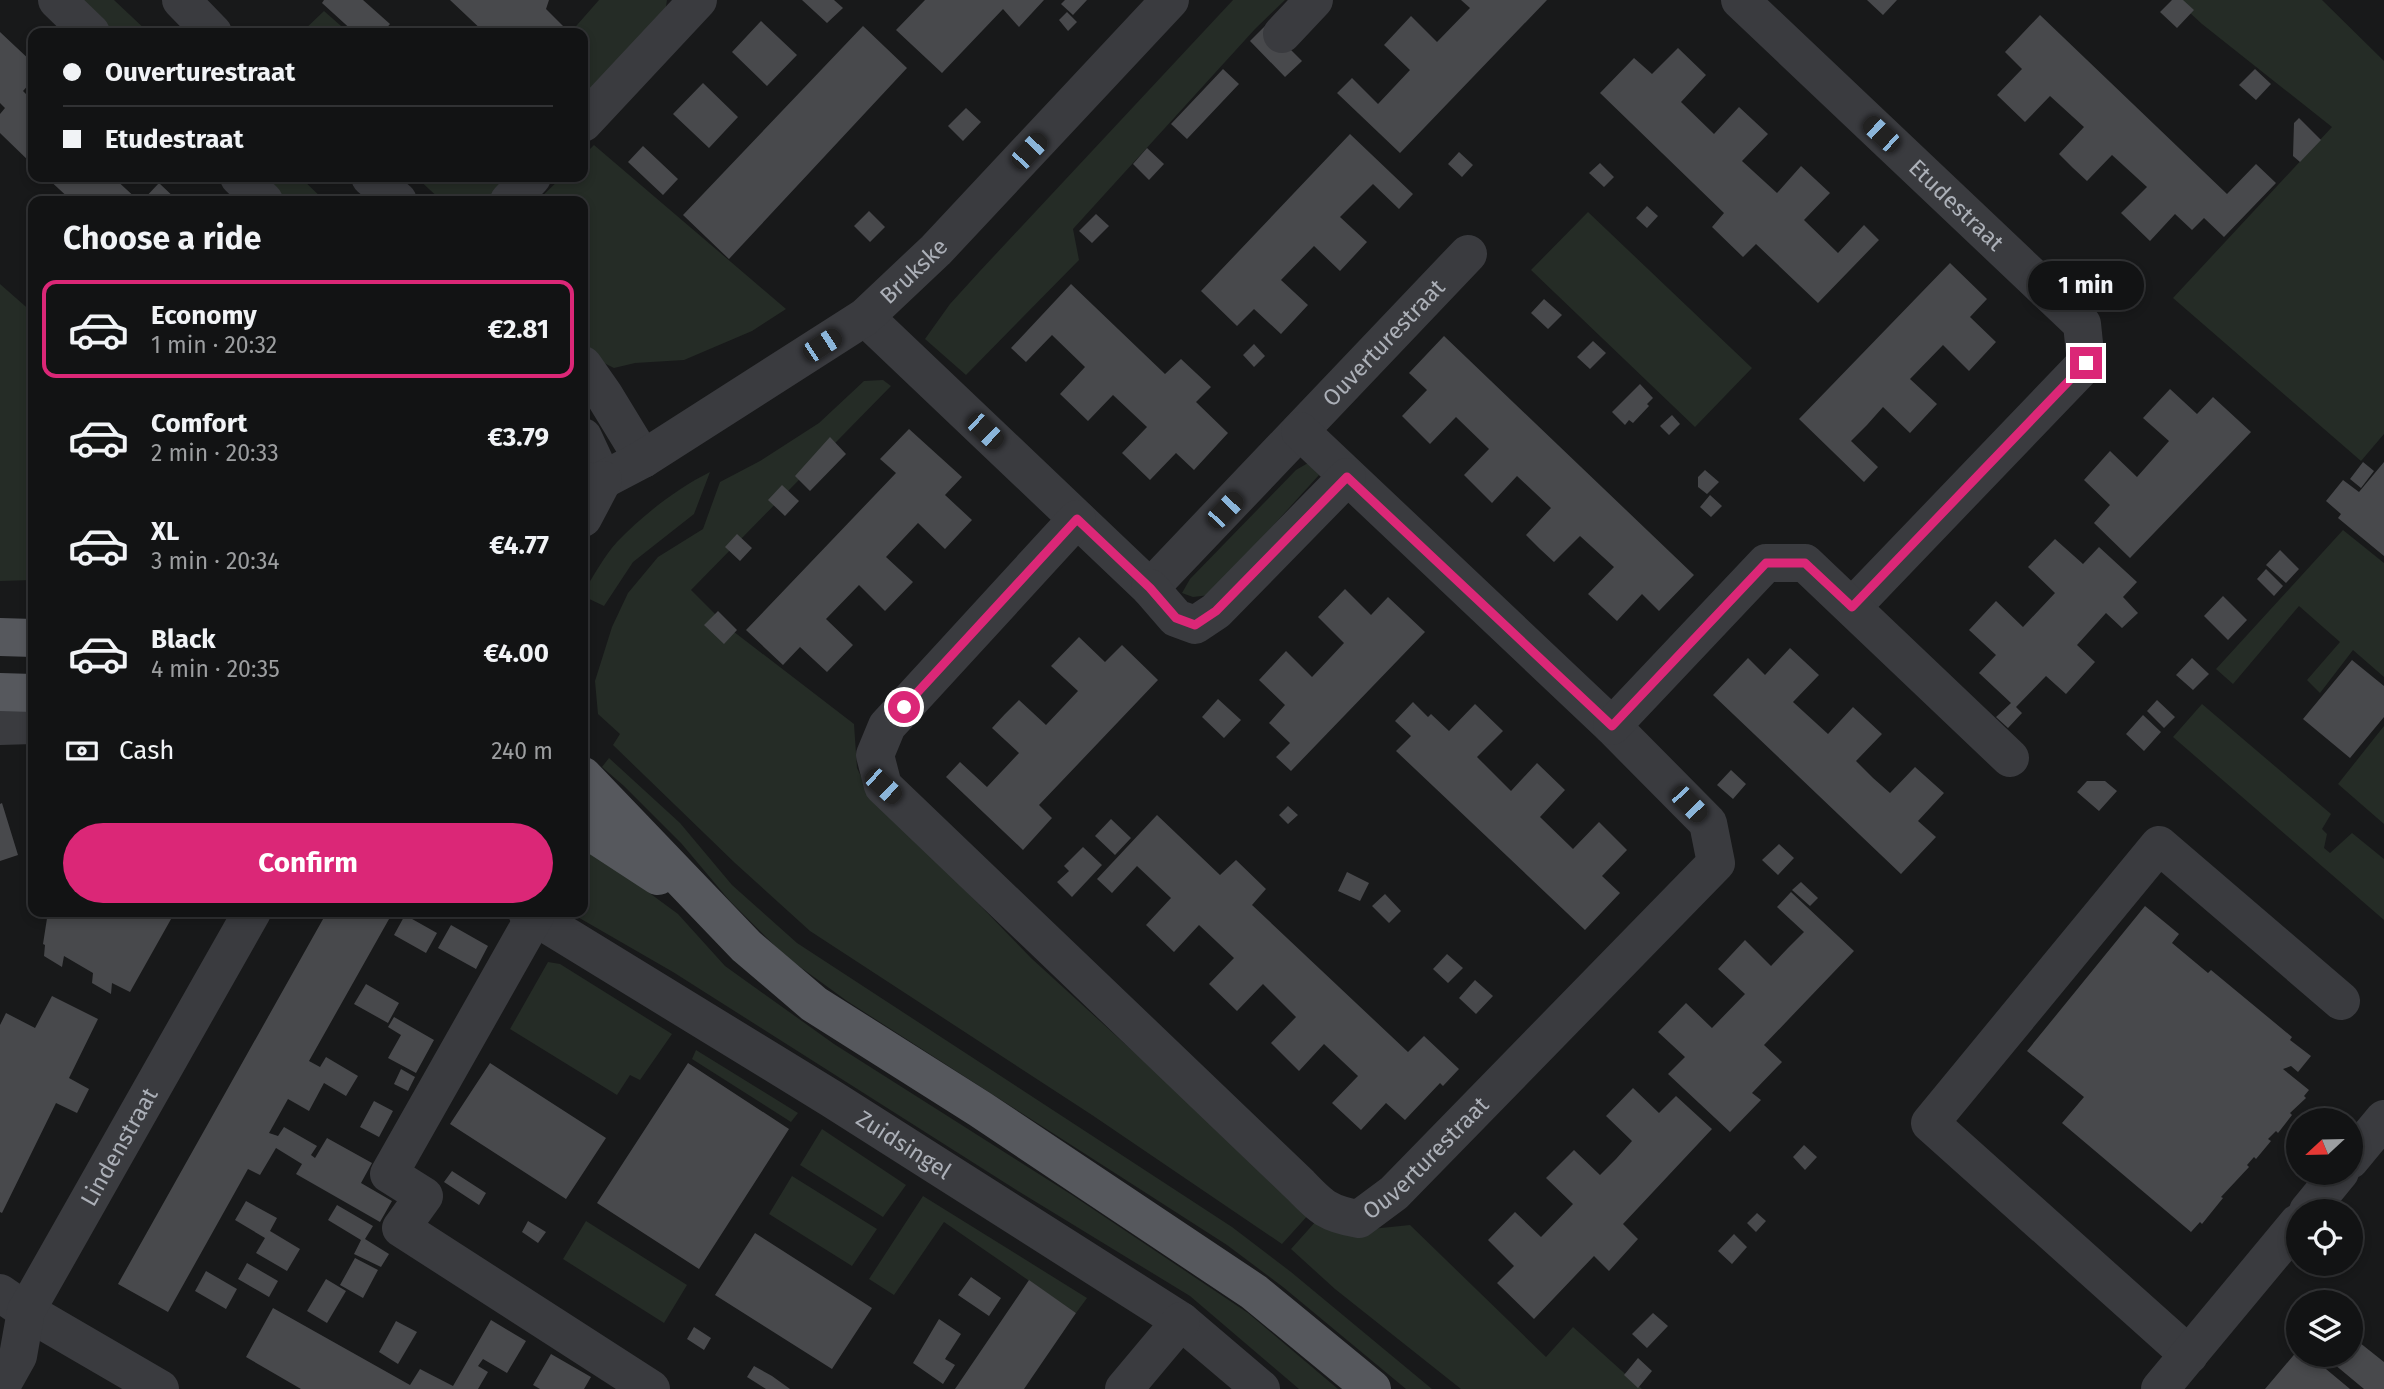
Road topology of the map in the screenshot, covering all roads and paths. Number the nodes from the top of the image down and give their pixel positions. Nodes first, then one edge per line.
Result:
1 (57, 0) edge
2 (181, 0) edge
3 (698, 0) edge
4 (1170, 0) edge
5 (1314, 0) edge
6 (1740, 0) edge
7 (86, 28) edge
8 (208, 28) edge
9 (1282, 34) dead end
10 (588, 118) edge
11 (244, 182) edge
12 (376, 182) edge
13 (527, 182) edge
14 (259, 196) edge
15 (392, 196) edge
16 (514, 196) edge
17 (1468, 254) dead end
18 (865, 317) junction
19 (588, 372) edge
20 (1300, 431) junction
21 (642, 459) junction
22 (588, 460) edge
23 (1347, 477) junction
24 (593, 482) edge
25 (588, 500) edge
26 (1077, 519) junction
27 (1150, 588) junction
28 (1852, 607) junction
29 (0, 637) edge
30 (28, 638) edge
31 (0, 692) edge
32 (28, 693) edge
33 (0, 726) edge
34 (28, 726) edge
35 (1612, 726) junction
36 (2010, 758) dead end
37 (588, 781) edge
38 (588, 830) edge
39 (705, 904) junction
40 (249, 917) edge
41 (529, 917) edge
42 (536, 917) edge
43 (2341, 1001) dead end
44 (2384, 1119) edge
45 (2363, 1144) edge
46 (2329, 1185) edge
47 (2318, 1199) edge
48 (2286, 1238) edge
49 (13, 1302) edge
50 (1181, 1321) junction
51 (2189, 1355) junction
52 (0, 1388) edge
53 (160, 1389) edge
54 (651, 1389) edge
55 (1124, 1389) edge
56 (1261, 1389) edge
57 (1372, 1389) edge
58 (2160, 1389) edge

1 - 7 street
2 - 8 street
3 - 10 street
4 - 18 street, Brukske
5 - 9 street
6 - 28 street, Etudestraat
11 - 14 street
12 - 15 street
13 - 16 street
17 - 20 street, Ouverturestraat
18 - 21 street, Brukske
18 - 26 street
19 - 21 street
20 - 23 street, Ouverturestraat
20 - 27 street, Ouverturestraat
21 - 24 street, Brukske
22 - 24 street
23 - 27 street
23 - 35 street, Ouverturestraat
24 - 25 street
26 - 27 street
26 - 35 street, Ouverturestraat
28 - 35 street
28 - 36 street
29 - 30 main road
31 - 32 main road
33 - 34 street
37 - 39 main road
38 - 39 main road
39 - 57 main road
40 - 49 street, Lindenstraat
41 - 54 street, Zuidsingel
42 - 50 street, Zuidsingel
43 - 51 street
44 - 45 street
46 - 47 street
48 - 51 street
49 - 52 street, Lindenstraat
49 - 53 street
50 - 55 street
50 - 56 street, Zuidsingel
51 - 58 street

